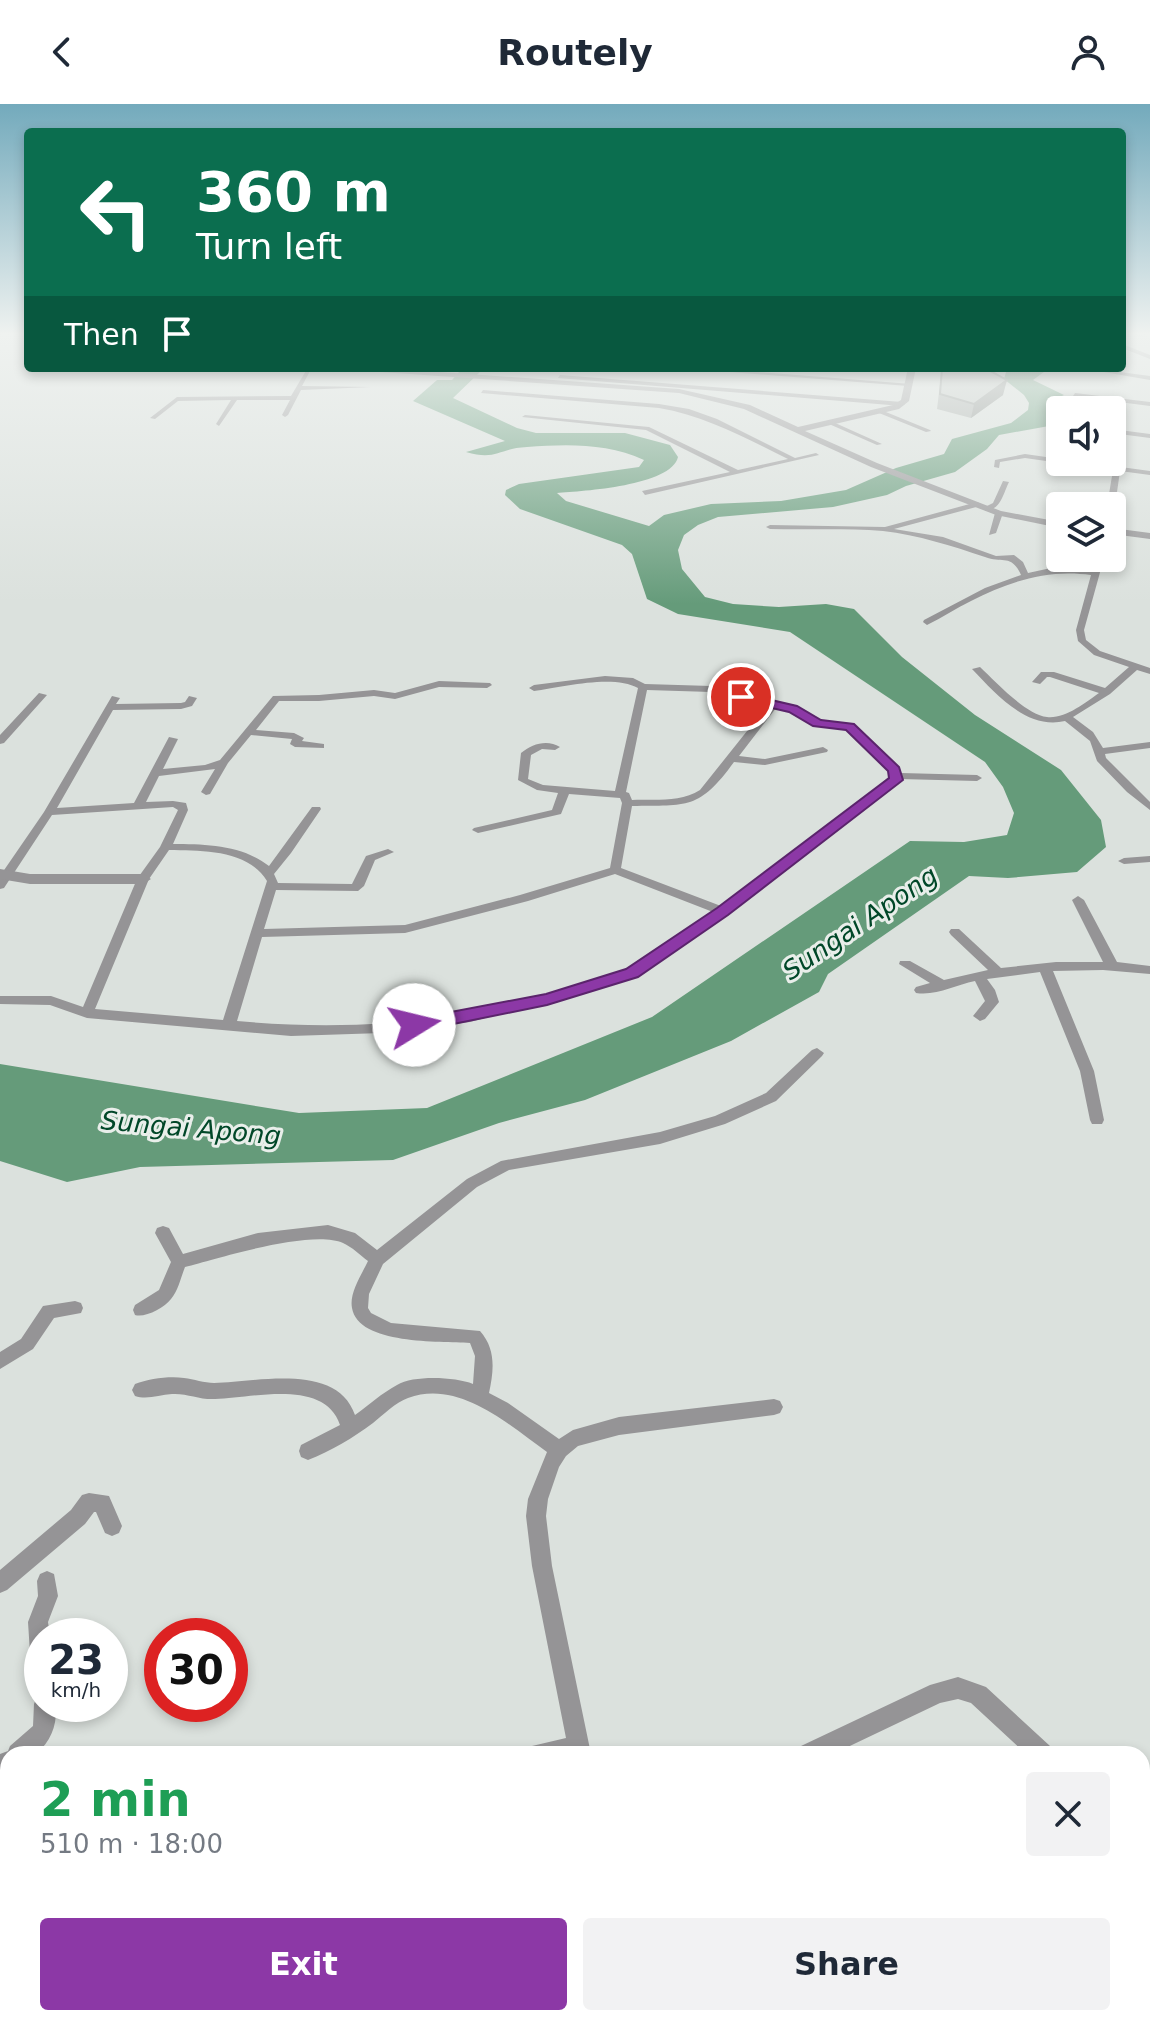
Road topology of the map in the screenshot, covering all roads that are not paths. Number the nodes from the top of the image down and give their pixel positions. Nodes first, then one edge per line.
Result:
1 (610, 425) edge
2 (724, 425) edge
3 (783, 425) edge
4 (784, 425) edge
5 (800, 425) edge
6 (823, 425) edge
7 (835, 425) edge
8 (912, 425) edge
9 (816, 426) junction
10 (797, 430) junction
11 (928, 431) dead end
12 (1126, 433) edge
13 (1150, 436) edge
14 (813, 438) junction
15 (879, 444) dead end
16 (816, 455) dead end
17 (1039, 458) junction
18 (1046, 459) edge
19 (795, 460) junction
20 (997, 467) dead end
21 (1033, 468) dead end
22 (1126, 470) edge
23 (736, 472) junction
24 (1150, 473) edge
25 (1005, 482) dead end
26 (645, 493) dead end
27 (977, 504) junction
28 (988, 509) junction
29 (999, 513) junction
30 (1046, 522) edge
31 (770, 527) dead end
32 (883, 529) junction
33 (992, 533) dead end
34 (1126, 533) edge
35 (1150, 536) edge
36 (1097, 573) joint
37 (1025, 575) junction
38 (927, 622) dead end
39 (1135, 667) junction
40 (977, 669) dead end
41 (1150, 671) edge
42 (1037, 682) dead end
43 (487, 685) dead end
44 (643, 687) junction
45 (534, 688) dead end
46 (1107, 692) junction
47 (42, 695) dead end
48 (192, 698) dead end
49 (773, 705) junction
50 (1066, 717) junction
51 (248, 732) junction
52 (173, 739) dead end
53 (0, 741) edge
54 (1150, 745) edge
55 (320, 746) dead end
56 (555, 747) dead end
57 (823, 750) dead end
58 (1101, 751) junction
59 (732, 759) junction
60 (224, 762) junction
61 (158, 773) junction
62 (897, 776) junction
63 (977, 778) dead end
64 (564, 791) junction
65 (206, 792) dead end
66 (623, 798) junction
67 (1148, 804) edge
68 (139, 805) junction
69 (316, 809) dead end
70 (49, 812) junction
71 (478, 830) dead end
72 (166, 847) junction
73 (388, 852) dead end
74 (1150, 859) edge
75 (1124, 861) dead end
76 (615, 870) junction
77 (269, 872) junction
78 (2, 878) edge
79 (143, 879) junction
80 (272, 886) junction
81 (1078, 900) dead end
82 (722, 911) junction
83 (955, 932) dead end
84 (259, 933) junction
85 (905, 964) dead end
86 (1111, 964) junction
87 (1045, 968) junction
88 (1150, 970) edge
89 (999, 973) junction
90 (978, 976) junction
91 (945, 986) junction
92 (921, 990) dead end
93 (0, 1000) edge
94 (87, 1013) junction
95 (980, 1016) dead end
96 (229, 1024) junction
97 (817, 1053) dead end
98 (1097, 1120) dead end
99 (163, 1233) dead end
100 (377, 1259) junction
101 (179, 1262) junction
102 (75, 1308) dead end
103 (141, 1310) dead end
104 (0, 1361) edge
105 (141, 1390) dead end
106 (479, 1396) junction
107 (774, 1407) dead end
108 (350, 1429) junction
109 (559, 1450) junction
110 (308, 1451) dead end
111 (112, 1526) dead end
112 (47, 1581) dead end
113 (0, 1583) edge
114 (40, 1618) edge
115 (45, 1722) edge
116 (29, 1746) edge
117 (578, 1746) edge
118 (826, 1746) edge
119 (1033, 1746) edge

1 - 23 street
2 - 19 street
3 - 14 street
4 - 10 street
5 - 9 street
6 - 9 street
7 - 15 street
8 - 11 street
9 - 10 street
9 - 14 street
10 - 14 street
12 - 13 street
14 - 27 street
16 - 19 street
17 - 18 street
17 - 20 street
17 - 21 street
19 - 23 street
22 - 24 street
23 - 26 street
25 - 28 street
27 - 28 street
27 - 32 street
28 - 29 street
29 - 30 street
29 - 33 street
31 - 32 street
32 - 37 street
34 - 35 street
36 - 37 street
36 - 39 street
37 - 38 street
39 - 41 street
39 - 46 street
40 - 50 street
42 - 46 street
43 - 51 street
44 - 45 street
44 - 49 street
44 - 66 street
46 - 50 street
47 - 53 street
48 - 70 street
49 - 59 street
49 - 62 street
50 - 58 street
51 - 55 street
51 - 60 street
52 - 61 street
54 - 58 street
56 - 64 street
57 - 59 street
58 - 67 street
59 - 66 street
60 - 61 street
60 - 65 street
61 - 68 street
62 - 63 street
62 - 82 street
64 - 66 street
64 - 71 street
66 - 76 street
68 - 70 street
68 - 72 street
69 - 77 street
70 - 78 street
72 - 77 street
72 - 79 street
73 - 80 street
74 - 75 street
76 - 82 street
76 - 84 street
77 - 80 street
78 - 79 street
79 - 94 street
80 - 84 street
81 - 86 street
82 - 96 street
83 - 89 street
84 - 96 street
85 - 91 street
86 - 87 street
86 - 88 street
87 - 89 street
87 - 98 street
89 - 90 street
90 - 91 street
90 - 95 street
91 - 92 street
93 - 94 street
94 - 96 street
97 - 100 street
99 - 101 street
100 - 101 street
100 - 106 street
101 - 103 street
102 - 104 street
105 - 108 street
106 - 108 street
106 - 109 street
107 - 109 street
108 - 110 street
109 - 117 street
111 - 113 street
112 - 114 street
115 - 116 street
118 - 119 street

